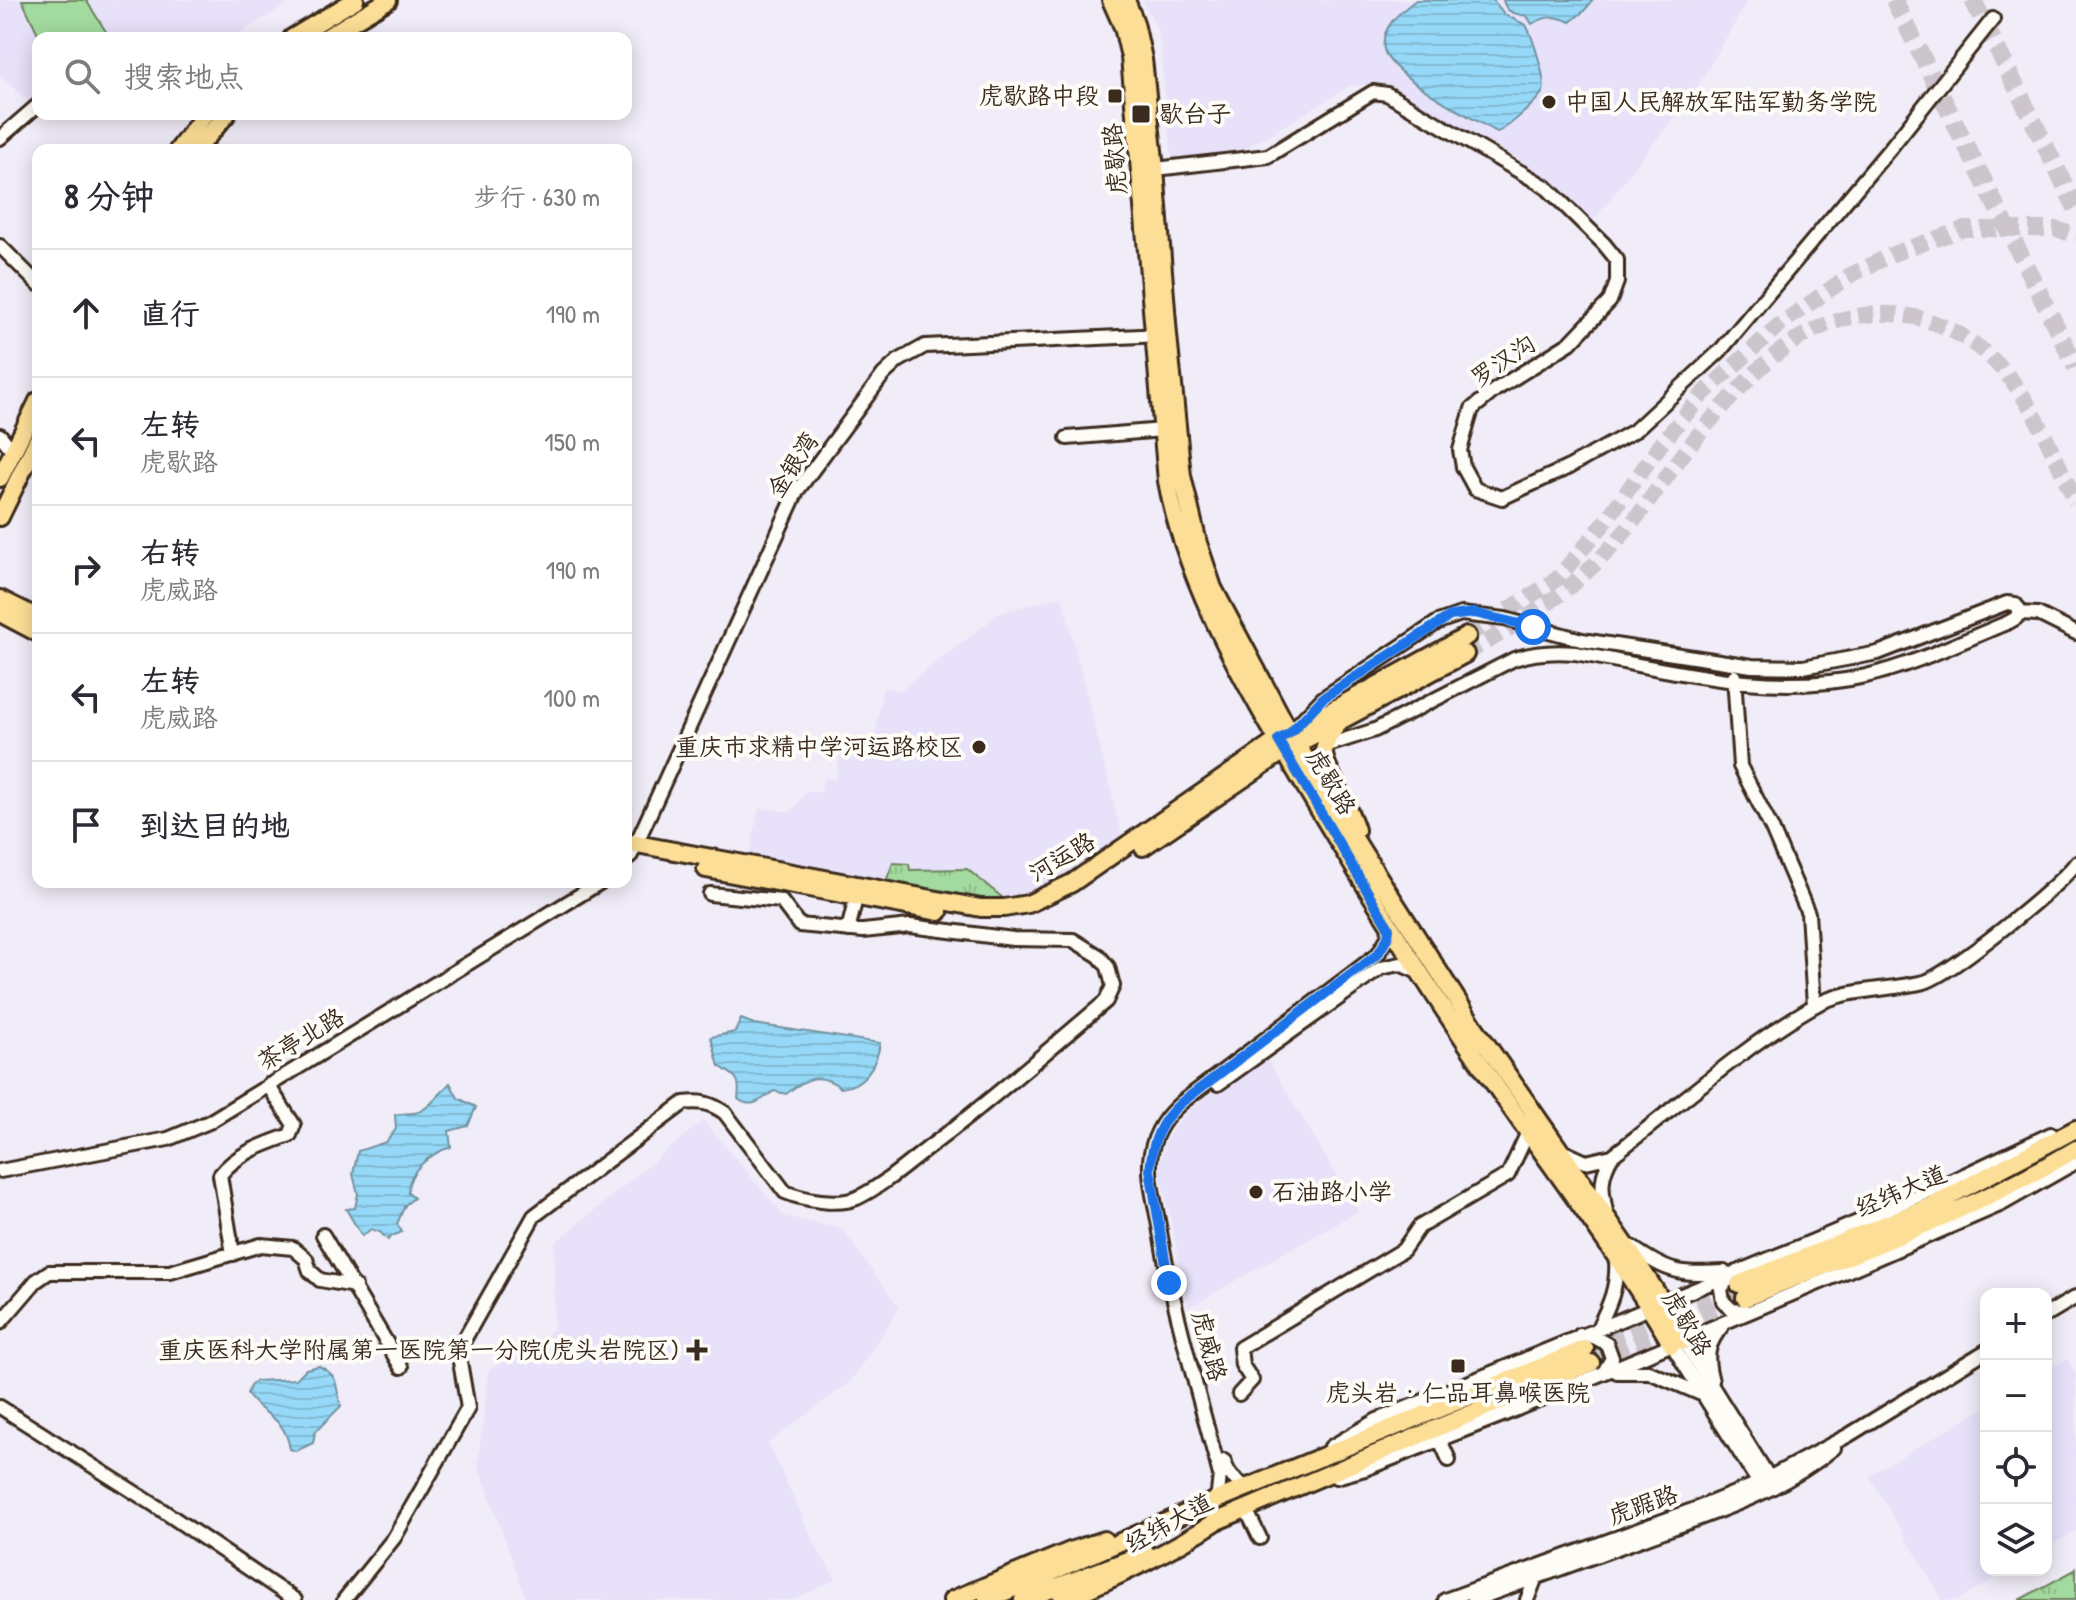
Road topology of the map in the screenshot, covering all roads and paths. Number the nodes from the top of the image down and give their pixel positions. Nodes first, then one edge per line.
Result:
1 (355, 0) edge
2 (388, 0) edge
3 (1111, 0) edge
4 (1126, 0) edge
5 (1993, 19) dead end
6 (302, 32) edge
7 (335, 32) edge
8 (32, 110) edge
9 (211, 120) edge
10 (213, 120) edge
11 (0, 138) edge
12 (185, 144) edge
13 (199, 144) edge
14 (1148, 170) junction
15 (0, 246) edge
16 (32, 278) edge
17 (1161, 335) junction
18 (32, 413) edge
19 (1163, 430) junction
20 (0, 435) edge
21 (1067, 438) dead end
22 (13, 451) junction
23 (32, 451) edge
24 (0, 478) edge
25 (0, 517) edge
26 (2, 602) edge
27 (2020, 613) junction
28 (32, 615) edge
29 (1533, 627) junction
30 (32, 628) edge
31 (2076, 633) edge
32 (1467, 636) tunnel mouth
33 (1465, 654) tunnel mouth
34 (1514, 659) junction
35 (1735, 663) junction
36 (1734, 681) junction
37 (1341, 721) junction
38 (1287, 742) junction
39 (1325, 746) junction
40 (632, 845) edge
41 (632, 851) edge
42 (1362, 851) junction
43 (632, 852) edge
44 (2076, 863) edge
45 (591, 888) edge
46 (710, 894) dead end
47 (856, 898) junction
48 (1389, 928) junction
49 (848, 930) junction
50 (1418, 972) junction
51 (1814, 1005) junction
52 (268, 1085) junction
53 (2076, 1123) edge
54 (2076, 1129) edge
55 (1528, 1132) junction
56 (1556, 1147) junction
57 (2076, 1149) edge
58 (1612, 1156) junction
59 (2076, 1162) edge
60 (0, 1171) edge
61 (1608, 1222) junction
62 (323, 1235) dead end
63 (1619, 1248) junction
64 (233, 1254) junction
65 (355, 1286) junction
66 (1742, 1291) junction
67 (2076, 1297) edge
68 (1656, 1304) junction
69 (2052, 1311) edge
70 (0, 1323) edge
71 (1725, 1323) junction
72 (1598, 1328) junction
73 (1678, 1343) junction
74 (1980, 1355) edge
75 (1589, 1356) junction
76 (401, 1367) dead end
77 (1239, 1394) dead end
78 (1701, 1394) junction
79 (1718, 1399) junction
80 (0, 1407) edge
81 (1440, 1440) junction
82 (1449, 1460) dead end
83 (1766, 1485) junction
84 (1247, 1487) junction
85 (1298, 1487) junction
86 (1214, 1501) junction
87 (1246, 1509) junction
88 (1171, 1519) junction
89 (1217, 1521) junction
90 (1260, 1538) dead end
91 (1536, 1577) junction
92 (295, 1600) edge
93 (344, 1600) edge
94 (952, 1600) edge
95 (987, 1600) edge
96 (1023, 1600) edge
97 (1062, 1600) edge
98 (1445, 1600) edge
99 (1474, 1600) edge
100 (1527, 1600) edge

1 - 6 main road
2 - 7 main road
3 - 14 main road, 虎歇路
4 - 14 main road, 虎歇路
5 - 14 street, 罗汉沟
8 - 11 street
9 - 12 main road
10 - 13 main road
14 - 17 main road, 虎歇路
15 - 16 street
17 - 19 main road, 虎歇路
17 - 38 main road, 虎歇路
17 - 40 street, 金银湾
18 - 22 main road
19 - 21 street
19 - 38 main road, 虎歇路
20 - 22 street
22 - 24 main road
23 - 25 main road
26 - 28 main road
26 - 30 main road
27 - 31 street
27 - 35 street
27 - 36 street
29 - 34 street
29 - 35 street
29 - 38 street
32 - 38 main road, 河运路
33 - 37 main road, 河运路
34 - 36 street
34 - 39 street
35 - 36 street
36 - 51 street
37 - 38 main road, 河运路
37 - 39 main road
38 - 41 main road, 河运路
38 - 42 main road, 虎歇路
38 - 47 main road, 河运路
38 - 48 main road, 虎歇路
39 - 42 main road
42 - 56 main road, 虎歇路
43 - 47 main road, 河运路
44 - 51 street
45 - 52 street, 茶亭北路
46 - 49 street
47 - 49 street
48 - 50 main road, 虎歇路
48 - 86 street, 虎威路
49 - 93 street
50 - 55 main road, 虎歇路
50 - 84 street, 虎威路
51 - 58 street
52 - 60 street, 茶亭北路
52 - 64 street
53 - 66 street
54 - 66 main road, 经纬大道
55 - 63 main road, 虎歇路
55 - 77 street
56 - 58 street
56 - 61 main road, 虎歇路
57 - 66 main road, 经纬大道
58 - 61 street
59 - 66 street
61 - 63 main road, 虎歇路
62 - 65 street
63 - 66 street
63 - 68 main road, 虎歇路
63 - 72 street
64 - 65 street
64 - 70 street
65 - 76 street
66 - 68 street
66 - 71 street
67 - 69 street
68 - 72 street
68 - 73 main road, 虎歇路
71 - 73 street
71 - 79 street
72 - 75 street
73 - 75 street
73 - 78 street, 虎歇路
73 - 79 street, 虎歇路
74 - 83 street, 虎踞路
75 - 78 street
75 - 81 street
75 - 84 main road
75 - 85 main road, 经纬大道
78 - 83 street, 虎歇路
79 - 83 street, 虎歇路
80 - 92 street
81 - 82 street
81 - 85 street
83 - 91 street, 虎踞路
83 - 98 street, 虎踞路
84 - 86 main road
85 - 87 main road, 经纬大道
86 - 88 main road
87 - 89 main road, 经纬大道
87 - 90 street
88 - 94 main road, 经纬大道
88 - 95 main road
89 - 96 main road
89 - 97 main road, 经纬大道
91 - 99 street, 虎踞路
91 - 100 street

